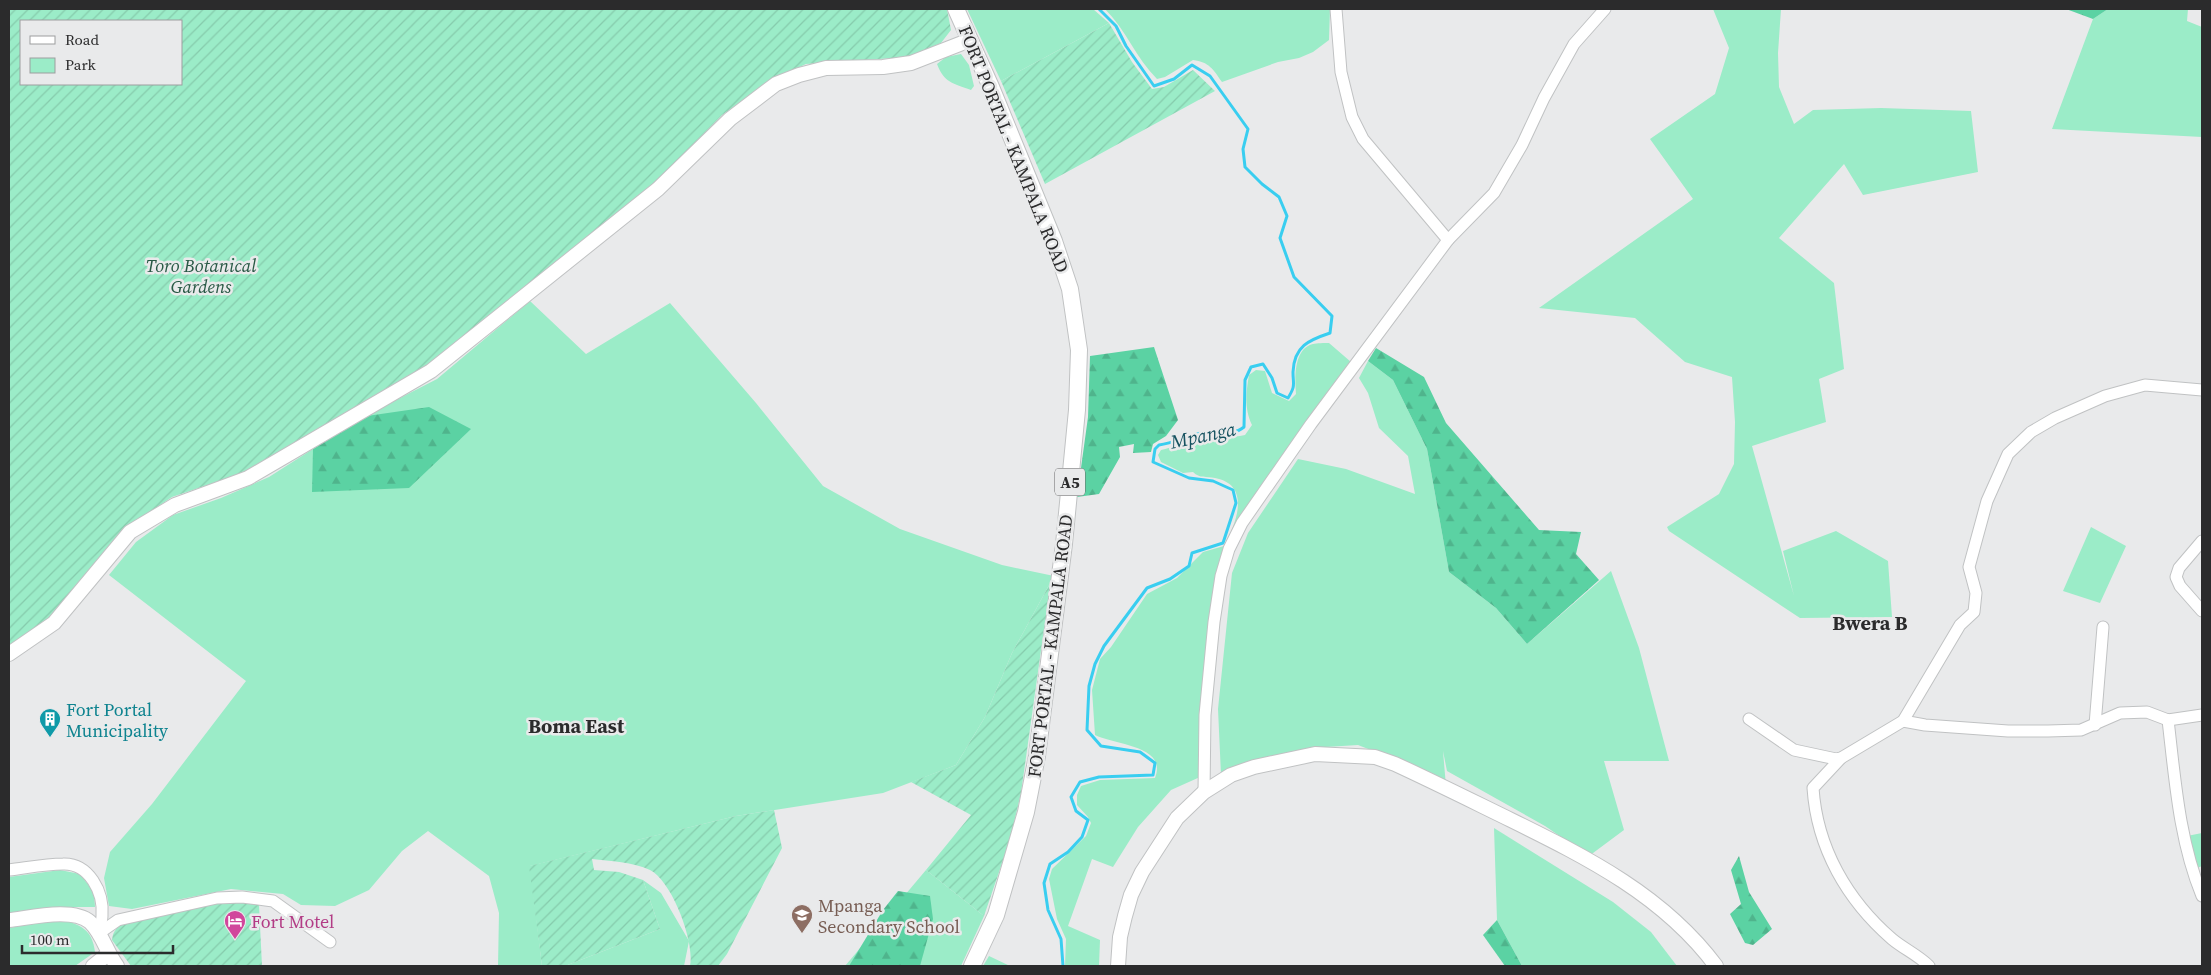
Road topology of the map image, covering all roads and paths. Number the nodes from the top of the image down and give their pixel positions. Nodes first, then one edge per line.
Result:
1 (956, 9) edge
2 (1336, 9) edge
3 (1605, 9) edge
4 (970, 40) junction
5 (1448, 240) junction
6 (2202, 390) edge
7 (2202, 541) edge
8 (2202, 611) edge
9 (2103, 627) dead end
10 (9, 654) edge
11 (2202, 715) edge
12 (1750, 719) dead end
13 (2168, 720) junction
14 (1903, 721) junction
15 (2095, 725) junction
16 (1841, 758) junction
17 (1204, 792) junction
18 (9, 870) edge
19 (2202, 896) edge
20 (9, 920) edge
21 (98, 934) junction
22 (330, 942) dead end
23 (108, 954) junction
24 (93, 966) edge
25 (116, 966) edge
26 (972, 966) edge
27 (1118, 966) edge
28 (1716, 966) edge
29 (1929, 966) edge

1 - 4 highway, FORT PORTAL - KAMPALA ROAD / A5
2 - 5 street
3 - 5 street
4 - 10 main road
4 - 26 highway, FORT PORTAL - KAMPALA ROAD / A5
5 - 17 street
6 - 14 street
7 - 8 street
9 - 15 street
11 - 13 street
12 - 16 street
13 - 15 street
13 - 19 street
14 - 15 street
14 - 16 street
16 - 29 street
17 - 27 main road
17 - 28 main road
18 - 21 street
20 - 21 main road
21 - 22 street
21 - 23 main road
23 - 24 main road
23 - 25 main road

